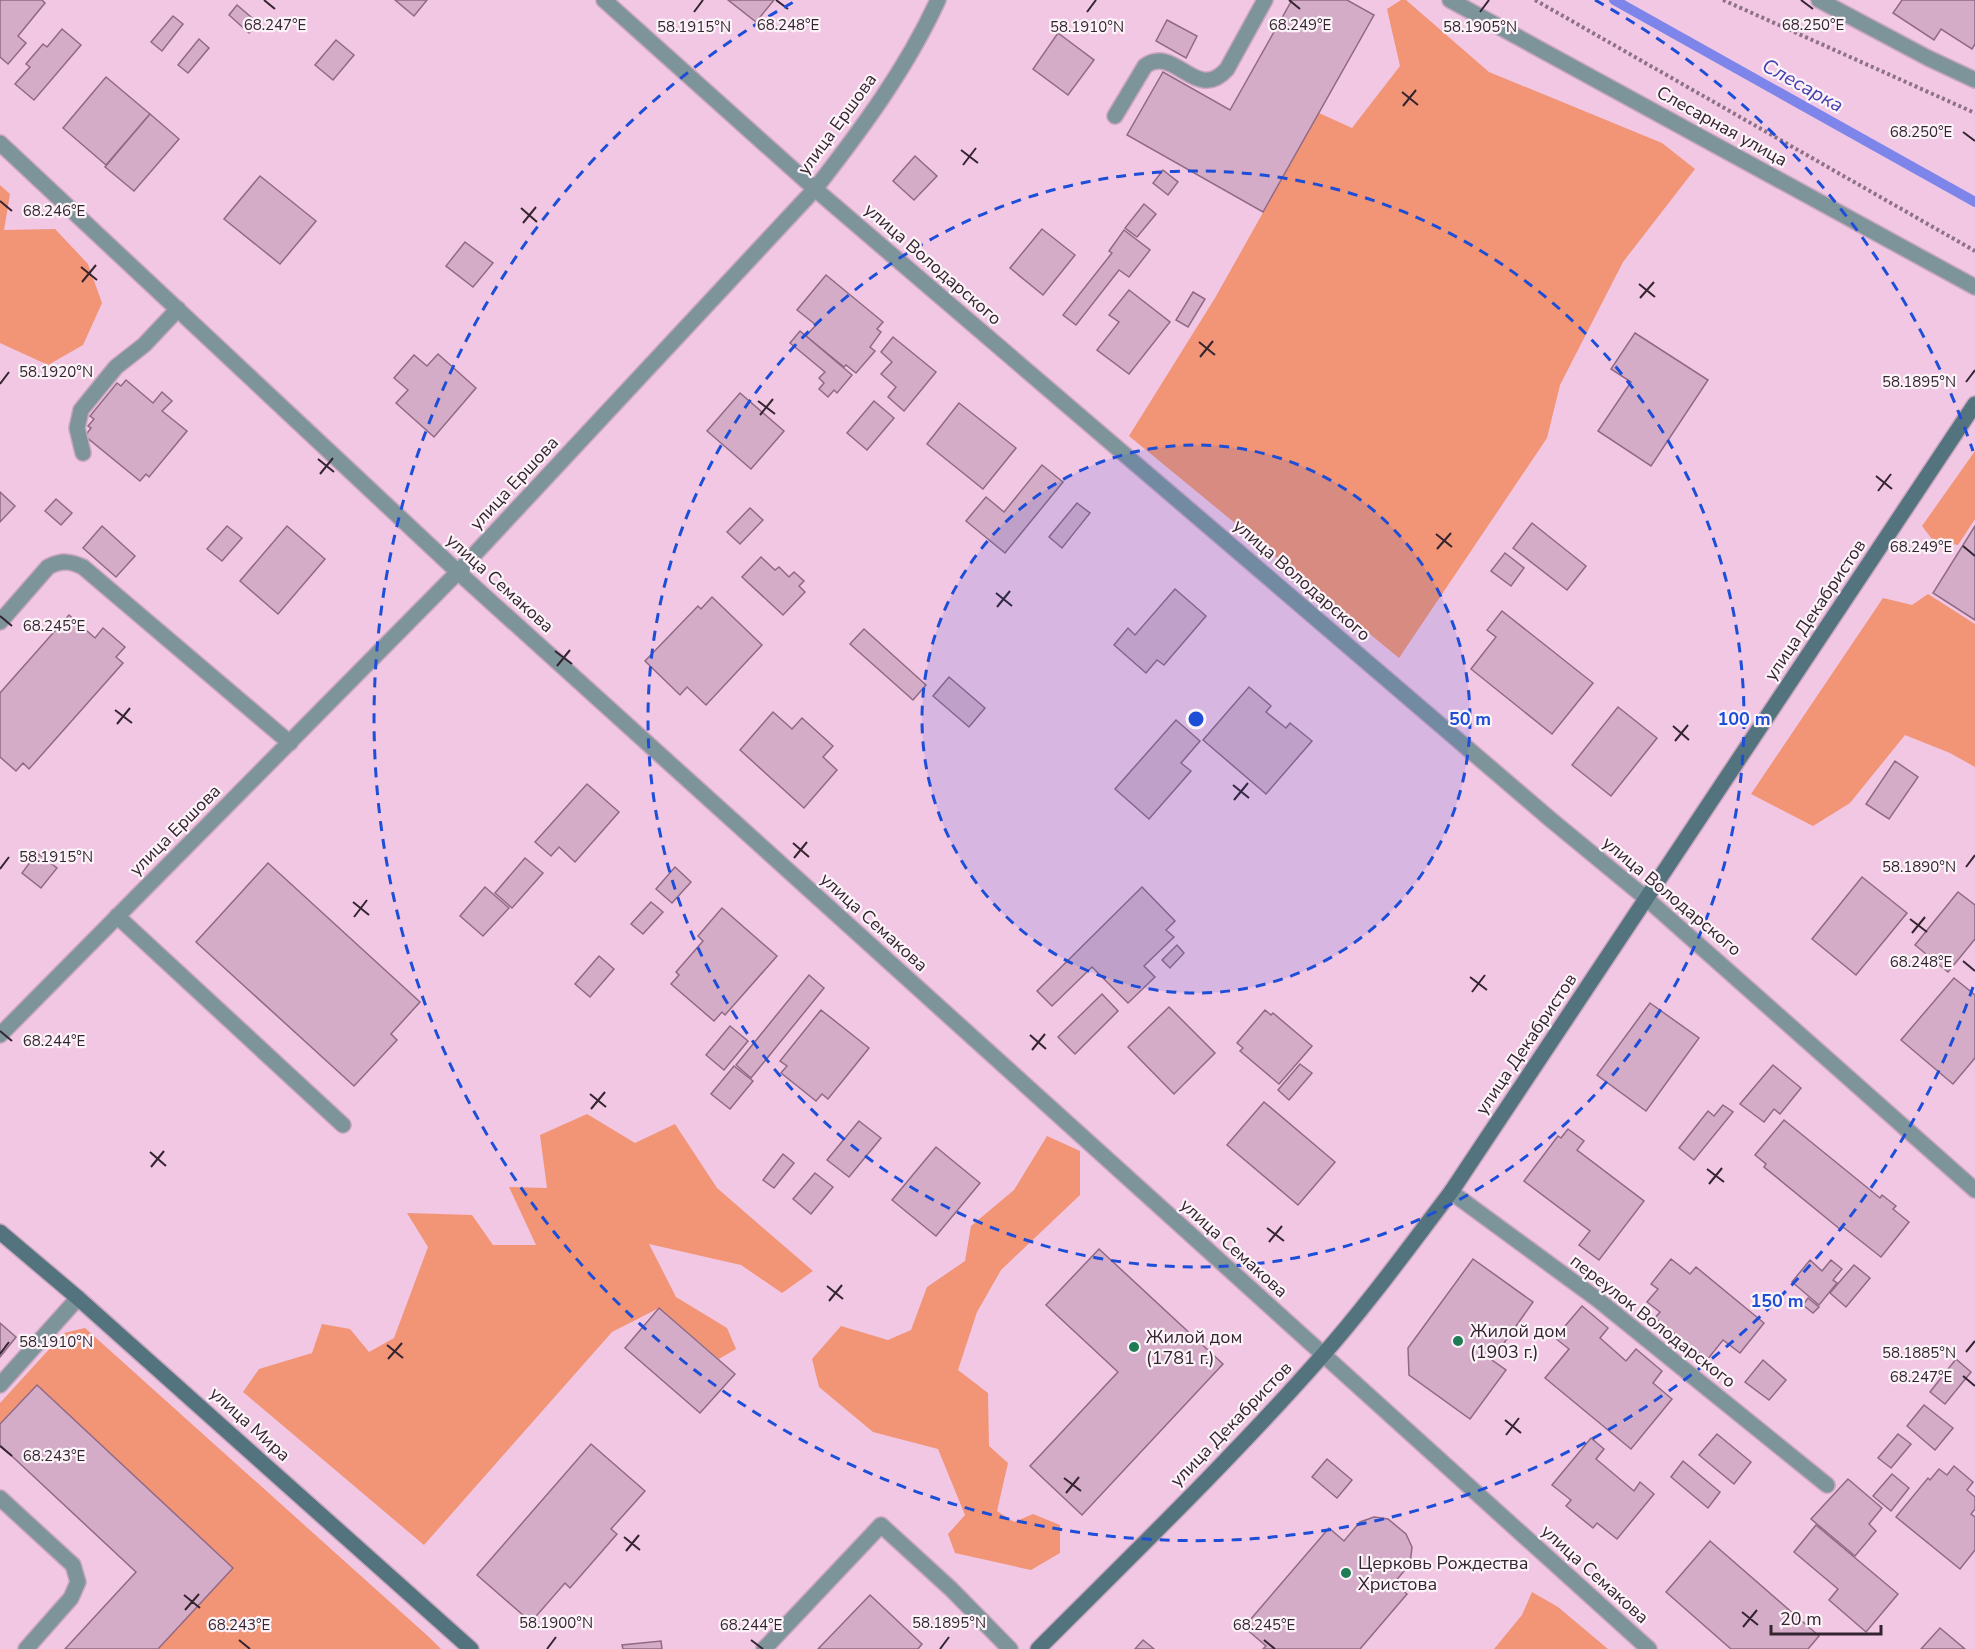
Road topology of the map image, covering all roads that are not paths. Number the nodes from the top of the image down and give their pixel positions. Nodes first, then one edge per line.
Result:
1 (604, 0) edge
2 (938, 0) edge
3 (1265, 0) edge
4 (1450, 0) edge
5 (1819, 0) edge
6 (1975, 80) edge
7 (1115, 116) dead end
8 (0, 143) edge
9 (815, 189) junction
10 (1975, 287) edge
11 (178, 309) junction
12 (1975, 404) edge
13 (83, 453) dead end
14 (458, 572) junction
15 (0, 622) edge
16 (290, 743) junction
17 (1647, 899) junction
18 (117, 916) junction
19 (0, 1035) edge
20 (343, 1125) dead end
21 (1975, 1190) edge
22 (1451, 1192) junction
23 (0, 1232) edge
24 (78, 1298) junction
25 (1323, 1355) junction
26 (0, 1385) edge
27 (1827, 1485) dead end
28 (0, 1498) edge
29 (26, 1649) edge
30 (471, 1649) edge
31 (764, 1649) edge
32 (1010, 1649) edge
33 (1038, 1649) edge
34 (1649, 1649) edge

1 - 9 street, улица Володарского
2 - 9 street, улица Ершова
3 - 7 street
4 - 10 street, Слесарная улица
5 - 6 street
8 - 11 street, улица Семакова
9 - 14 street, улица Ершова
9 - 17 street, улица Володарского
11 - 13 street
11 - 14 street, улица Семакова
12 - 17 street, улица Декабристов
14 - 16 street, улица Ершова
14 - 25 street, улица Семакова
15 - 16 street
16 - 18 street, улица Ершова
17 - 21 street, улица Володарского
17 - 22 street, улица Декабристов
18 - 19 street, улица Ершова
18 - 20 street
22 - 25 street, улица Декабристов
22 - 27 street, переулок Володарского
23 - 24 street, улица Мира
24 - 26 street
24 - 30 street, улица Мира
25 - 33 street, улица Декабристов
25 - 34 street, улица Семакова
28 - 29 street
31 - 32 street

